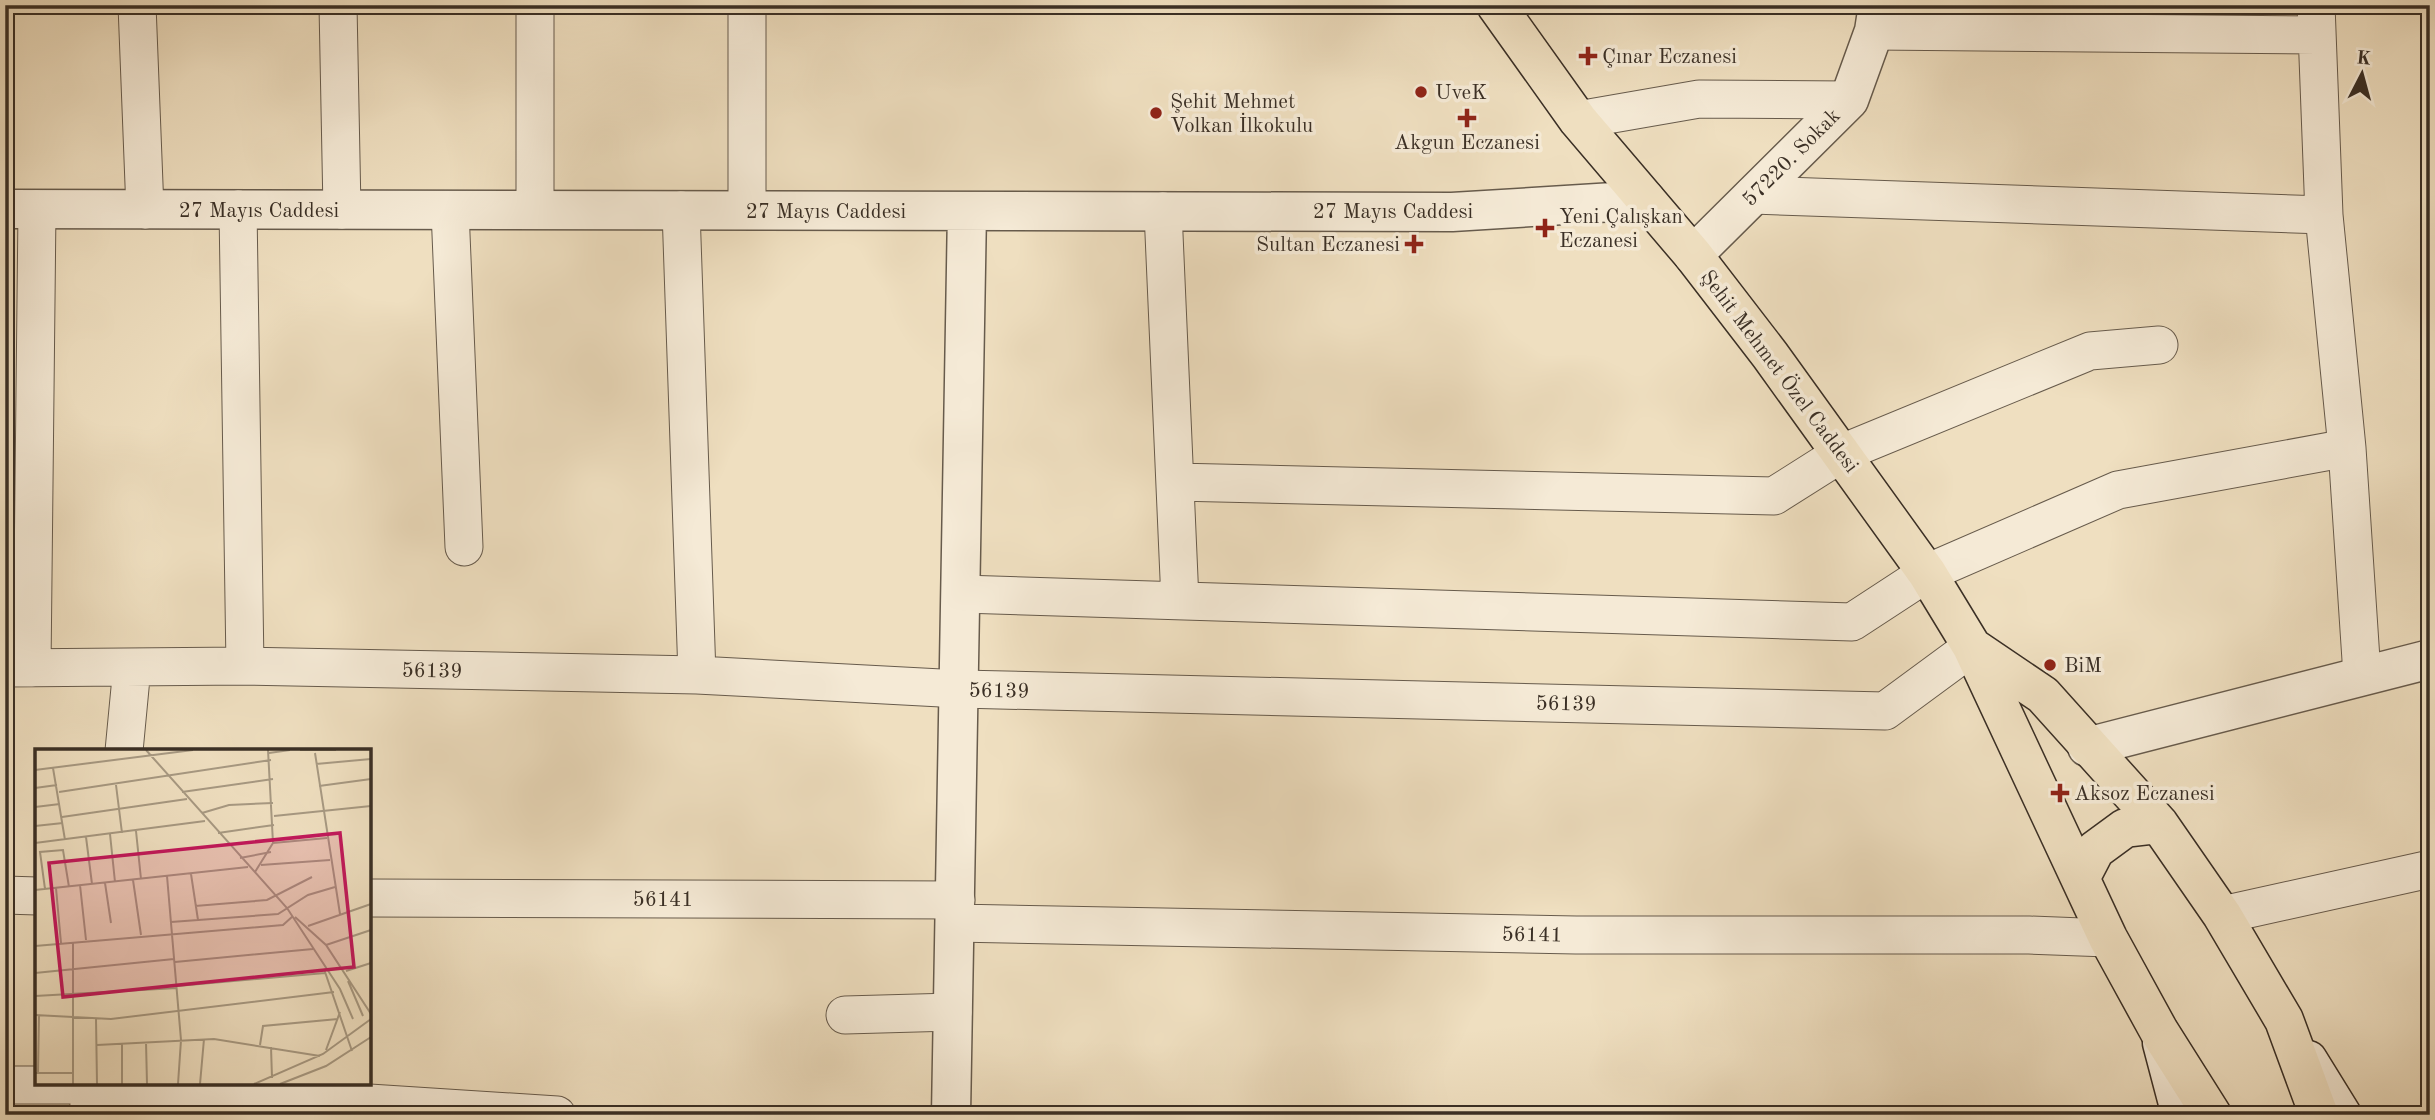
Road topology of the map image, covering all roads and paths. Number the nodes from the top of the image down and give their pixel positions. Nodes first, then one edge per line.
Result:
1 (137, 5) edge
2 (338, 5) edge
3 (535, 5) edge
4 (747, 5) edge
5 (1496, 5) edge
6 (1876, 18) edge
7 (2316, 20) edge
8 (1849, 100) junction
9 (1578, 120) junction
10 (1753, 195) junction
11 (1646, 200) junction
12 (21, 209) edge
13 (145, 209) junction
14 (238, 209) junction
15 (342, 210) junction
16 (450, 210) junction
17 (535, 210) junction
18 (681, 211) junction
19 (747, 211) junction
20 (967, 211) junction
21 (1163, 211) junction
22 (2324, 215) junction
23 (1693, 254) junction
24 (2159, 345) dead end
25 (2347, 448) junction
26 (1842, 453) junction
27 (1175, 482) junction
28 (464, 547) dead end
29 (1927, 573) junction
30 (962, 594) junction
31 (1180, 601) junction
32 (1972, 647) junction
33 (2430, 659) edge
34 (246, 666) junction
35 (132, 667) junction
36 (19, 668) edge
37 (698, 675) junction
38 (2362, 675) junction
39 (960, 689) junction
40 (2087, 747) junction
41 (124, 749) edge
42 (2159, 824) junction
43 (2430, 869) edge
44 (2081, 877) junction
45 (5, 895) edge
46 (35, 896) edge
47 (371, 898) edge
48 (956, 912) junction
49 (2222, 915) junction
50 (2108, 938) junction
51 (953, 1012) junction
52 (845, 1015) dead end
53 (2284, 1020) junction
54 (2159, 1031) junction
55 (5, 1085) edge
56 (90, 1094) edge
57 (557, 1115) edge
58 (951, 1115) edge
59 (2181, 1115) edge
60 (2212, 1115) edge
61 (2319, 1115) edge
62 (2342, 1115) edge

1 - 13 street
2 - 15 street
3 - 17 street
4 - 19 street
5 - 9 main road, Şehit Mehmet Özel Caddesi
6 - 7 street
6 - 8 street, 57220. Sokak
7 - 22 street
8 - 9 street
8 - 10 street, 57220. Sokak
9 - 11 main road, Şehit Mehmet Özel Caddesi
10 - 22 street
10 - 23 street, 57220. Sokak
11 - 21 street, 27 Mayıs Caddesi
11 - 23 main road, Şehit Mehmet Özel Caddesi
12 - 13 street, 27 Mayıs Caddesi
12 - 36 street
13 - 14 street, 27 Mayıs Caddesi
14 - 15 street, 27 Mayıs Caddesi
14 - 34 street
15 - 16 street, 27 Mayıs Caddesi
16 - 17 street, 27 Mayıs Caddesi
16 - 28 street
17 - 18 street, 27 Mayıs Caddesi
18 - 19 street, 27 Mayıs Caddesi
18 - 37 street
19 - 20 street, 27 Mayıs Caddesi
20 - 21 street, 27 Mayıs Caddesi
20 - 30 street
21 - 27 street
22 - 25 street
23 - 26 main road, Şehit Mehmet Özel Caddesi
24 - 26 street
25 - 29 street
25 - 38 street
26 - 27 street
26 - 29 main road, Şehit Mehmet Özel Caddesi
27 - 31 street
29 - 31 street
29 - 32 main road, Şehit Mehmet Özel Caddesi
30 - 31 street
30 - 39 street
32 - 39 street, 56139
32 - 40 main road
32 - 44 main road, Şehit Mehmet Özel Caddesi
33 - 38 street
34 - 35 street, 56139
34 - 37 street, 56139
35 - 36 street, 56139
35 - 41 street
37 - 39 street, 56139
38 - 40 street
39 - 48 street
40 - 42 main road
42 - 44 main road
42 - 49 main road
43 - 49 street
44 - 50 main road, Şehit Mehmet Özel Caddesi
45 - 46 street
47 - 48 street, 56141
48 - 50 street, 56141
48 - 51 street
49 - 53 main road
50 - 54 main road, Şehit Mehmet Özel Caddesi
51 - 52 street
51 - 58 street
53 - 61 main road
53 - 62 street
54 - 59 street
54 - 60 main road, Şehit Mehmet Özel Caddesi
55 - 56 street
56 - 57 street

